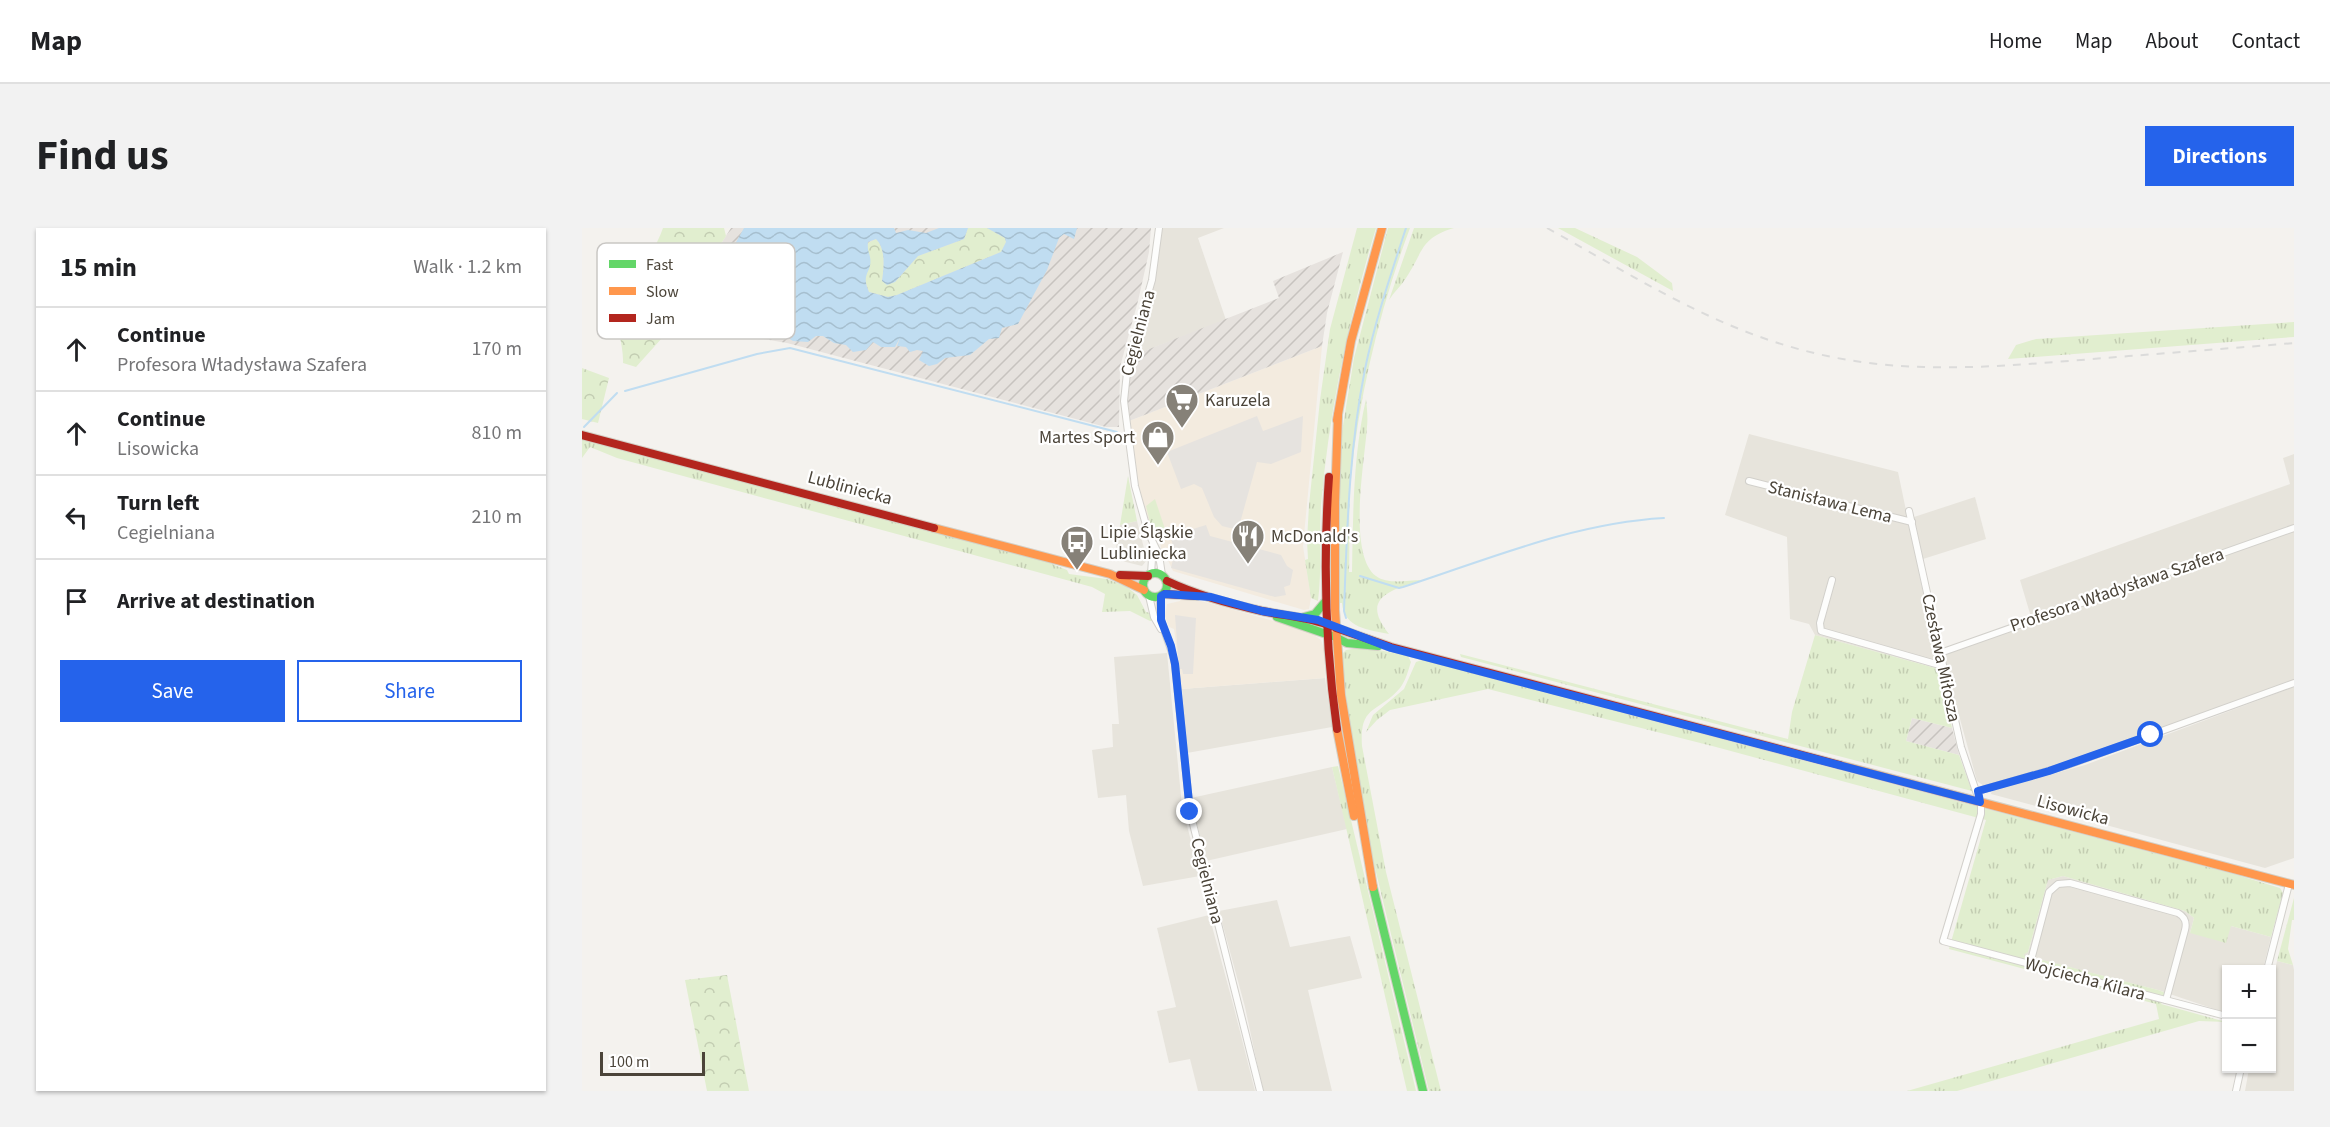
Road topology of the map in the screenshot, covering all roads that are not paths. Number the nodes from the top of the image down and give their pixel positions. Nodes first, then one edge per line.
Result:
1 (1159, 228) edge
2 (1382, 228) edge
3 (1338, 415) junction
4 (582, 435) edge
5 (1749, 482) dead end
6 (1909, 511) dead end
7 (1912, 522) junction
8 (2294, 528) edge
9 (1153, 544) junction
10 (1110, 574) junction
11 (1149, 575) junction
12 (1165, 578) junction
13 (1832, 580) dead end
14 (1147, 593) junction
15 (1163, 595) junction
16 (1211, 597) junction
17 (1325, 602) junction
18 (1262, 611) junction
19 (1305, 617) junction
20 (1326, 623) junction
21 (1336, 628) junction
22 (1165, 634) junction
23 (1327, 634) junction
24 (1336, 638) junction
25 (1391, 648) junction
26 (1940, 653) junction
27 (1942, 666) junction
28 (2294, 683) edge
29 (1978, 791) junction
30 (1980, 802) junction
31 (1371, 879) junction
32 (2291, 885) edge
33 (1943, 941) joint
34 (2030, 964) junction
35 (2268, 965) edge
36 (2166, 1000) junction
37 (2222, 1015) edge
38 (2240, 1073) edge
39 (1260, 1091) edge
40 (1423, 1091) edge
41 (2236, 1091) edge

1 - 9 street, Cegielniana
2 - 3 main road
3 - 17 main road
3 - 21 main road
4 - 10 main road, Lubliniecka
5 - 7 street, Stanisława Lema
6 - 7 street, Czesława Miłosza
7 - 26 street, Czesława Miłosza
8 - 26 street, Profesora Władysława Szafera
9 - 11 street, Cegielniana
9 - 12 street, Cegielniana
10 - 11 main road, Lubliniecka
10 - 14 main road, Lubliniecka
11 - 12 main road
11 - 14 main road
12 - 15 main road
12 - 16 main road, Lisowicka
13 - 27 street
14 - 15 main road
14 - 22 street, Cegielniana
15 - 16 main road, Lisowicka
15 - 22 street, Cegielniana
16 - 18 main road, Lisowicka
17 - 19 main road
17 - 20 main road
18 - 19 main road, Lisowicka
18 - 23 main road, Lisowicka
19 - 20 main road, Lisowicka
20 - 21 main road, Lisowicka
20 - 23 main road
21 - 24 main road
21 - 25 main road, Lisowicka
22 - 39 street, Cegielniana
23 - 24 main road, Lisowicka
23 - 31 main road
24 - 25 main road, Lisowicka
24 - 31 main road
25 - 30 main road, Lisowicka
26 - 27 street, Czesława Miłosza
27 - 29 street, Czesława Miłosza
28 - 29 street
29 - 30 street, Czesława Miłosza
30 - 32 main road, Lisowicka
30 - 33 street, Czesława Miłosza
31 - 40 main road
32 - 35 street
33 - 34 street, Wojciecha Kilara
34 - 36 street, Wojciecha Kilara
34 - 36 street
36 - 37 street, Wojciecha Kilara
38 - 41 street

